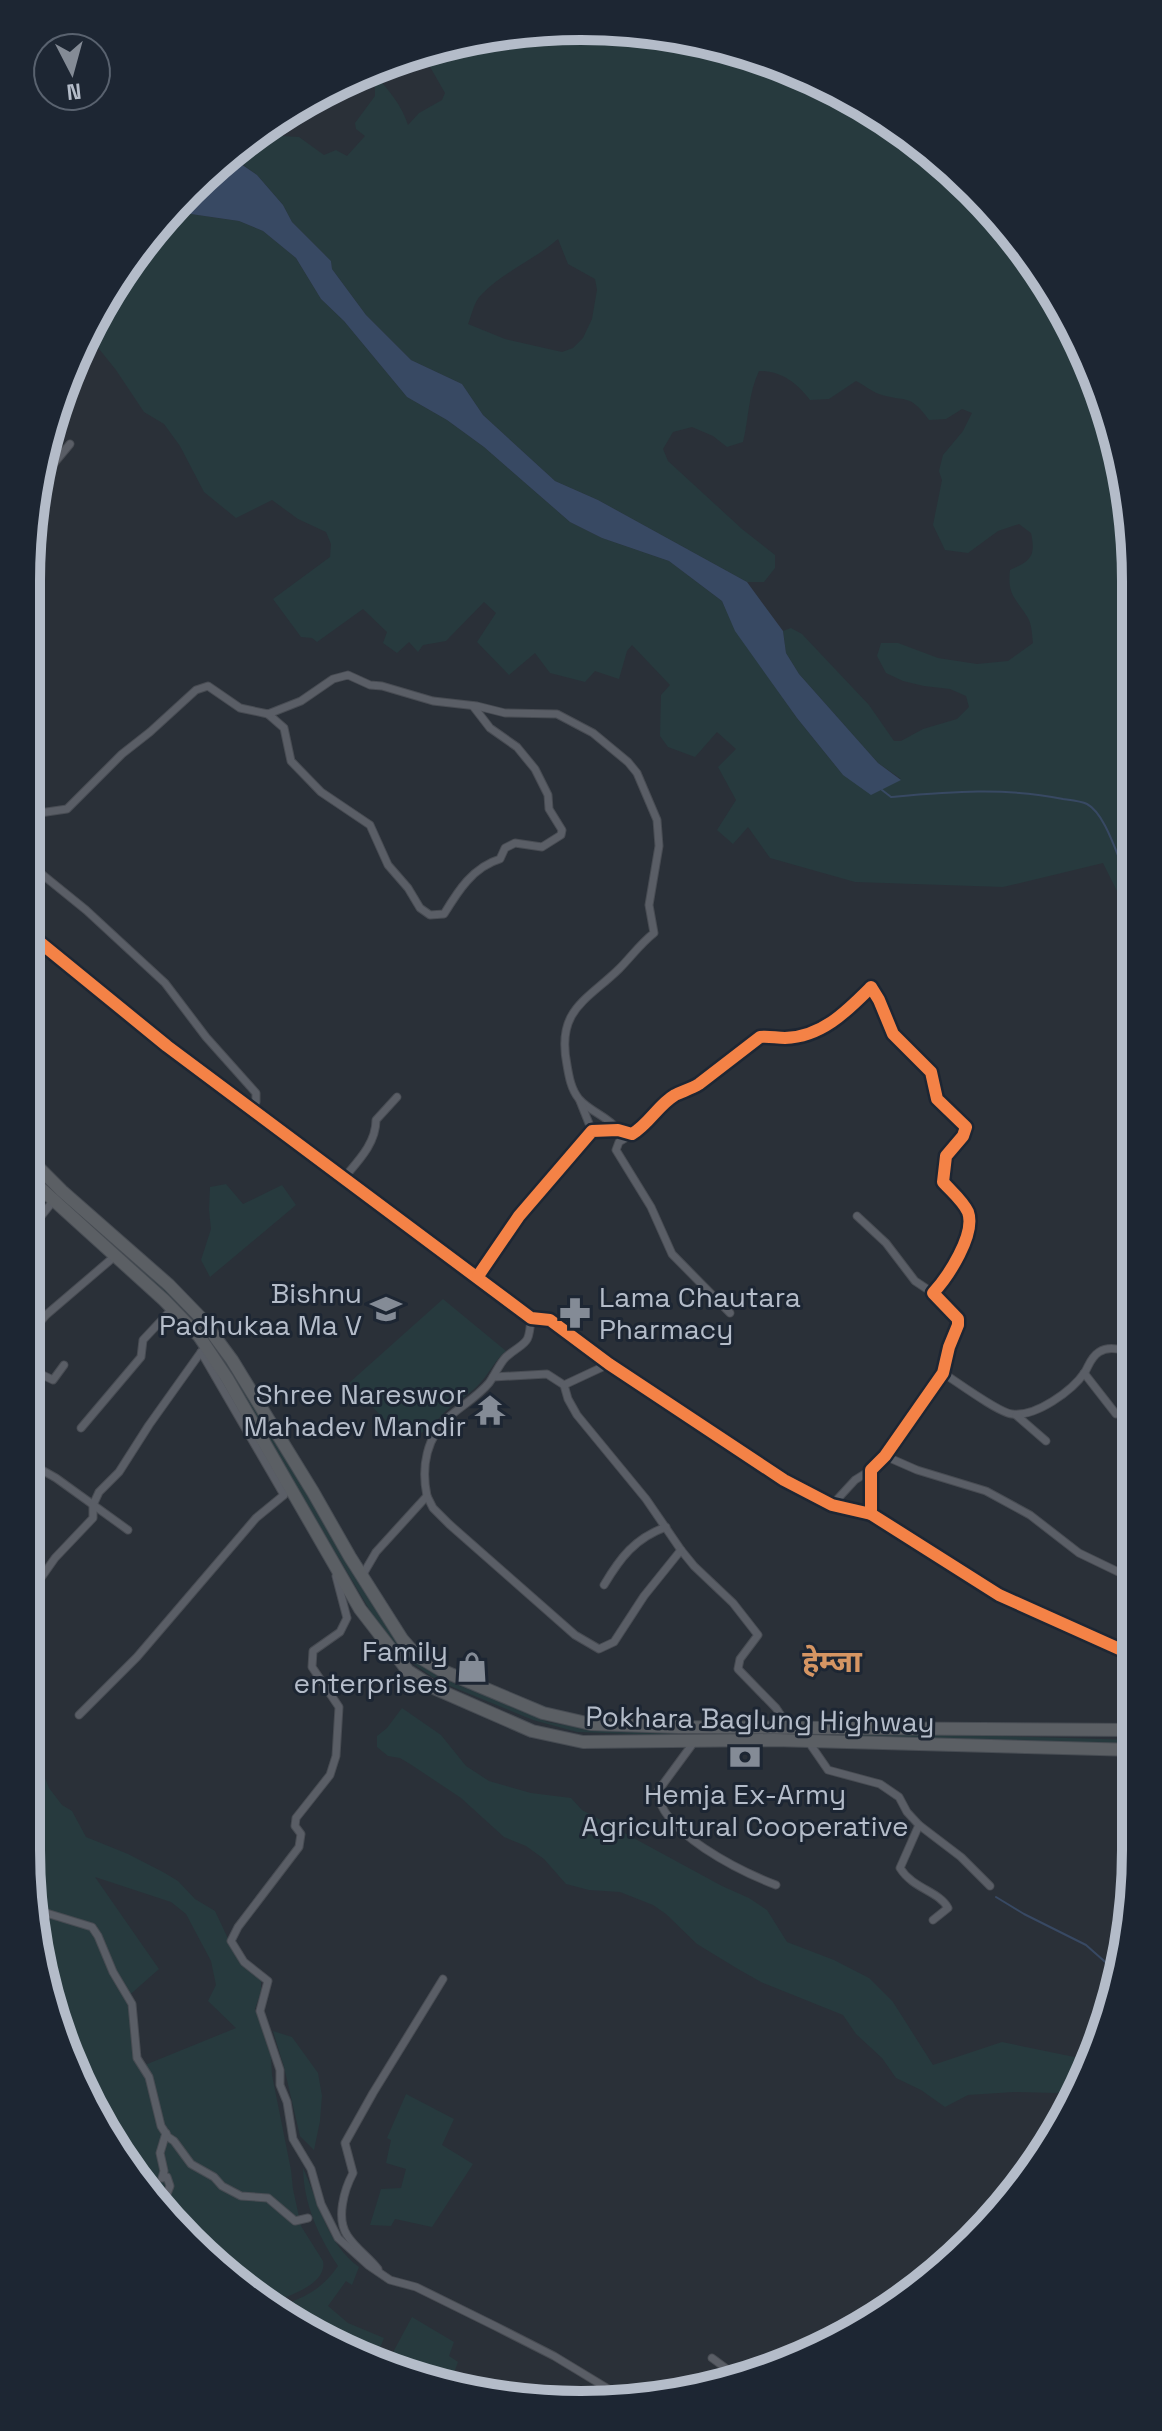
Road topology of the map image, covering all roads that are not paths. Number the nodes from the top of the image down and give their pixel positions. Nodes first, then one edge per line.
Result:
1 (70, 444) dead end
2 (52, 465) edge
3 (472, 706) junction
4 (268, 714) junction
5 (40, 810) edge
6 (40, 873) edge
7 (40, 942) edge
8 (397, 1097) dead end
9 (580, 1101) junction
10 (250, 1109) junction
11 (618, 1130) junction
12 (592, 1131) junction
13 (632, 1134) junction
14 (40, 1169) edge
15 (343, 1179) junction
16 (40, 1188) edge
17 (54, 1200) junction
18 (857, 1216) dead end
19 (40, 1218) edge
20 (115, 1256) junction
21 (478, 1276) junction
22 (933, 1293) junction
23 (173, 1308) junction
24 (730, 1313) dead end
25 (531, 1318) junction
26 (40, 1322) edge
27 (199, 1336) junction
28 (1122, 1349) edge
29 (201, 1352) junction
30 (609, 1364) junction
31 (64, 1365) dead end
32 (943, 1373) junction
33 (1084, 1373) junction
34 (40, 1374) edge
35 (493, 1377) junction
36 (564, 1385) junction
37 (1122, 1412) edge
38 (1016, 1415) junction
39 (81, 1428) dead end
40 (1046, 1441) dead end
41 (885, 1456) junction
42 (40, 1469) edge
43 (871, 1470) junction
44 (427, 1496) junction
45 (93, 1505) junction
46 (832, 1505) junction
47 (871, 1514) junction
48 (666, 1527) junction
49 (128, 1530) dead end
50 (681, 1550) junction
51 (329, 1555) junction
52 (1122, 1574) edge
53 (362, 1576) junction
54 (40, 1579) edge
55 (604, 1585) dead end
56 (1122, 1650) edge
57 (79, 1715) dead end
58 (788, 1726) junction
59 (1122, 1730) edge
60 (808, 1741) junction
61 (694, 1742) junction
62 (1122, 1750) edge
63 (919, 1825) junction
64 (776, 1885) dead end
65 (990, 1886) dead end
66 (44, 1912) edge
67 (933, 1920) dead end
68 (443, 1979) dead end
69 (166, 2133) junction
70 (166, 2197) edge
71 (308, 2218) dead end
72 (381, 2274) junction
73 (712, 2358) dead end
74 (729, 2370) edge
75 (610, 2390) edge

1 - 2 street
3 - 4 street
3 - 4 street
3 - 9 street
4 - 5 street
6 - 10 street
7 - 10 street
8 - 15 street
9 - 11 street
9 - 12 street
10 - 15 street
11 - 12 street
11 - 13 street
12 - 21 street
13 - 22 street
13 - 24 street
14 - 53 highway, Pokhara Baglung Highway
15 - 21 street
16 - 17 highway, Pokhara Baglung Highway
17 - 19 street
17 - 20 highway, Pokhara Baglung Highway
18 - 22 street
20 - 23 highway, Pokhara Baglung Highway
20 - 26 street
21 - 25 street
22 - 32 street
23 - 27 highway, Pokhara Baglung Highway
23 - 39 street
25 - 30 street
25 - 35 street
27 - 29 street
27 - 51 highway, Pokhara Baglung Highway
28 - 33 street
29 - 45 street
29 - 57 street
30 - 36 street
30 - 46 street
31 - 34 street
32 - 38 street
32 - 41 street
33 - 37 street
33 - 38 street
35 - 36 street
35 - 44 street
36 - 48 street
38 - 40 street
41 - 43 street
41 - 52 street
42 - 45 street
43 - 46 street
43 - 47 street
44 - 50 street
44 - 53 street
45 - 49 street
45 - 54 street
46 - 47 street
47 - 56 street
48 - 50 street
48 - 55 street
50 - 58 street
51 - 61 highway, Pokhara Baglung Highway
51 - 72 street
53 - 58 highway, Pokhara Baglung Highway
58 - 59 highway, Pokhara Baglung Highway
60 - 61 highway, Pokhara Baglung Highway
60 - 62 highway, Pokhara Baglung Highway
60 - 63 street
61 - 64 street
63 - 65 street
63 - 67 street
66 - 69 street
68 - 72 street
69 - 70 street
69 - 71 street
72 - 75 street
73 - 74 street

